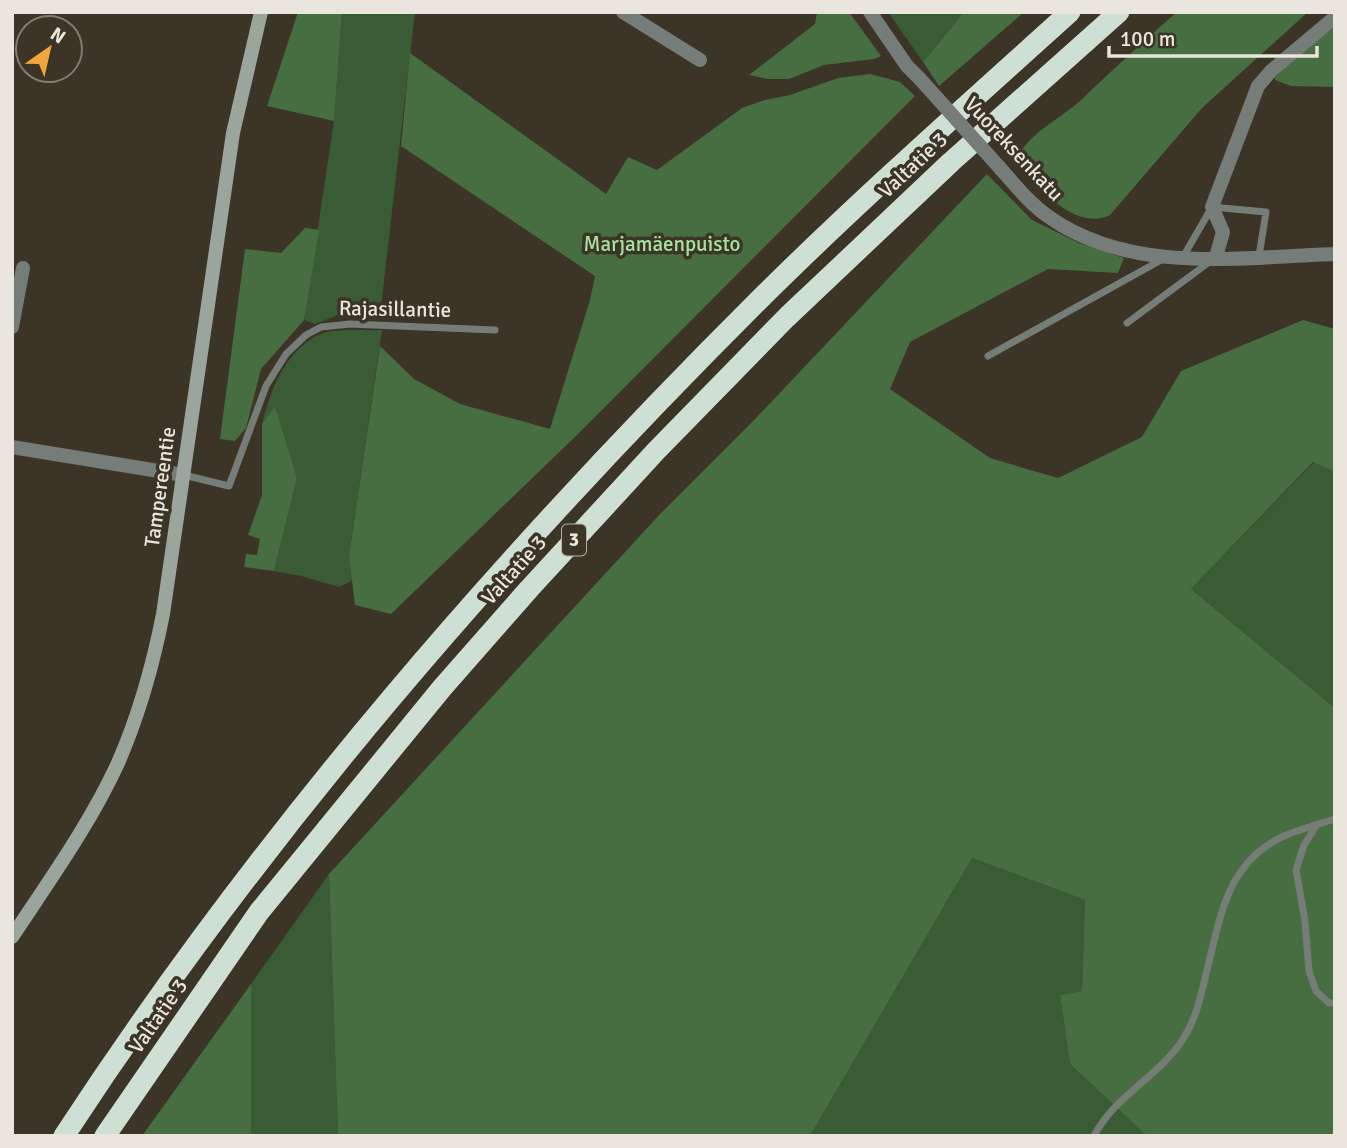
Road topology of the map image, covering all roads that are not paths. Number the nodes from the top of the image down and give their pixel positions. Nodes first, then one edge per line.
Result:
1 (261, 12) edge
2 (623, 12) edge
3 (870, 12) edge
4 (1070, 12) edge
5 (1119, 12) edge
6 (1335, 17) edge
7 (700, 60) dead end
8 (1212, 207) junction
9 (1335, 254) edge
10 (1259, 256) junction
11 (1167, 257) junction
12 (1183, 257) junction
13 (1216, 257) junction
14 (23, 268) dead end
15 (1127, 323) dead end
16 (12, 327) edge
17 (495, 330) dead end
18 (988, 356) dead end
19 (12, 447) edge
20 (183, 475) junction
21 (1335, 819) edge
22 (1316, 825) junction
23 (12, 937) edge
24 (1335, 1003) edge
25 (64, 1136) edge
26 (105, 1136) edge
27 (1094, 1136) edge

1 - 20 main road, Tampereentie
2 - 7 street
3 - 11 street, Vuoreksenkatu, bridge
4 - 25 highway, Valtatie 3 / 3
5 - 26 highway, Valtatie 3 / 3
6 - 8 street
8 - 10 lane
8 - 12 lane
8 - 13 street
9 - 10 street, Vuoreksenkatu
10 - 13 street, Vuoreksenkatu
11 - 12 street, Vuoreksenkatu
11 - 18 lane
12 - 13 street, Vuoreksenkatu
13 - 15 lane
14 - 16 street
17 - 20 lane, Rajasillantie
19 - 20 street
20 - 23 main road, Tampereentie
21 - 22 lane
22 - 24 lane
22 - 27 lane

